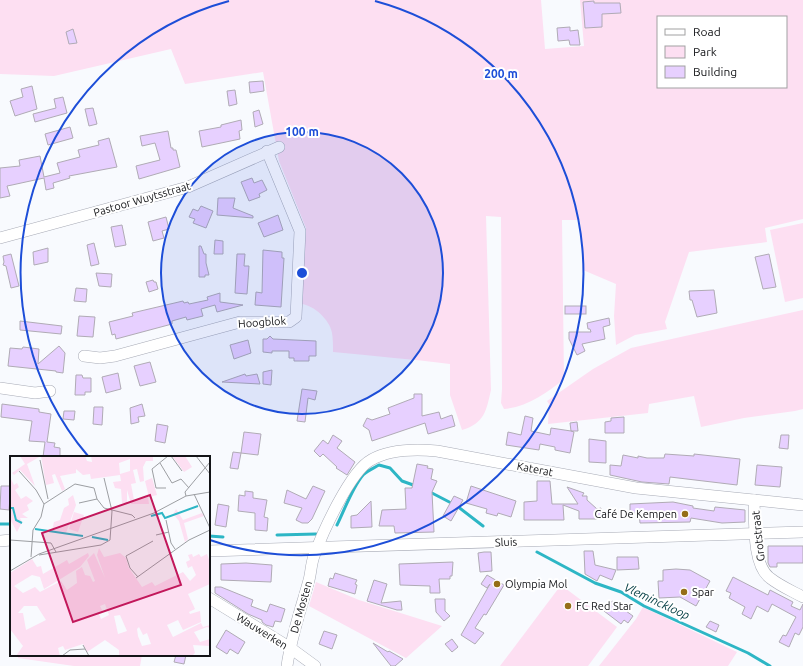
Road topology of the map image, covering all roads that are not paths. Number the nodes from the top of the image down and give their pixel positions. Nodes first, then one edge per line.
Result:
1 (279, 147) dead end
2 (267, 152) junction
3 (0, 238) edge
4 (84, 356) dead end
5 (0, 388) edge
6 (50, 390) dead end
7 (754, 500) junction
8 (803, 506) edge
9 (803, 532) edge
10 (756, 534) junction
11 (10, 540) edge
12 (0, 541) edge
13 (318, 548) junction
14 (210, 551) edge
15 (803, 597) edge
16 (210, 599) edge
17 (289, 648) junction
18 (287, 666) edge
19 (315, 666) edge

1 - 2 street, Pastoor Wuytsstraat
2 - 3 street, Pastoor Wuytsstraat
2 - 4 street, Hoogblok
5 - 6 street
7 - 8 street, Katerat
7 - 10 street, Grotstraat
7 - 13 street, Katerat
9 - 10 street, Sluis
10 - 13 street, Sluis
10 - 15 street, Grotstraat
11 - 12 street
13 - 14 street, Sluis
13 - 17 street, De Mosten
16 - 17 street, Wauwerken
17 - 18 street, De Mosten
17 - 19 street, Wauwerken

